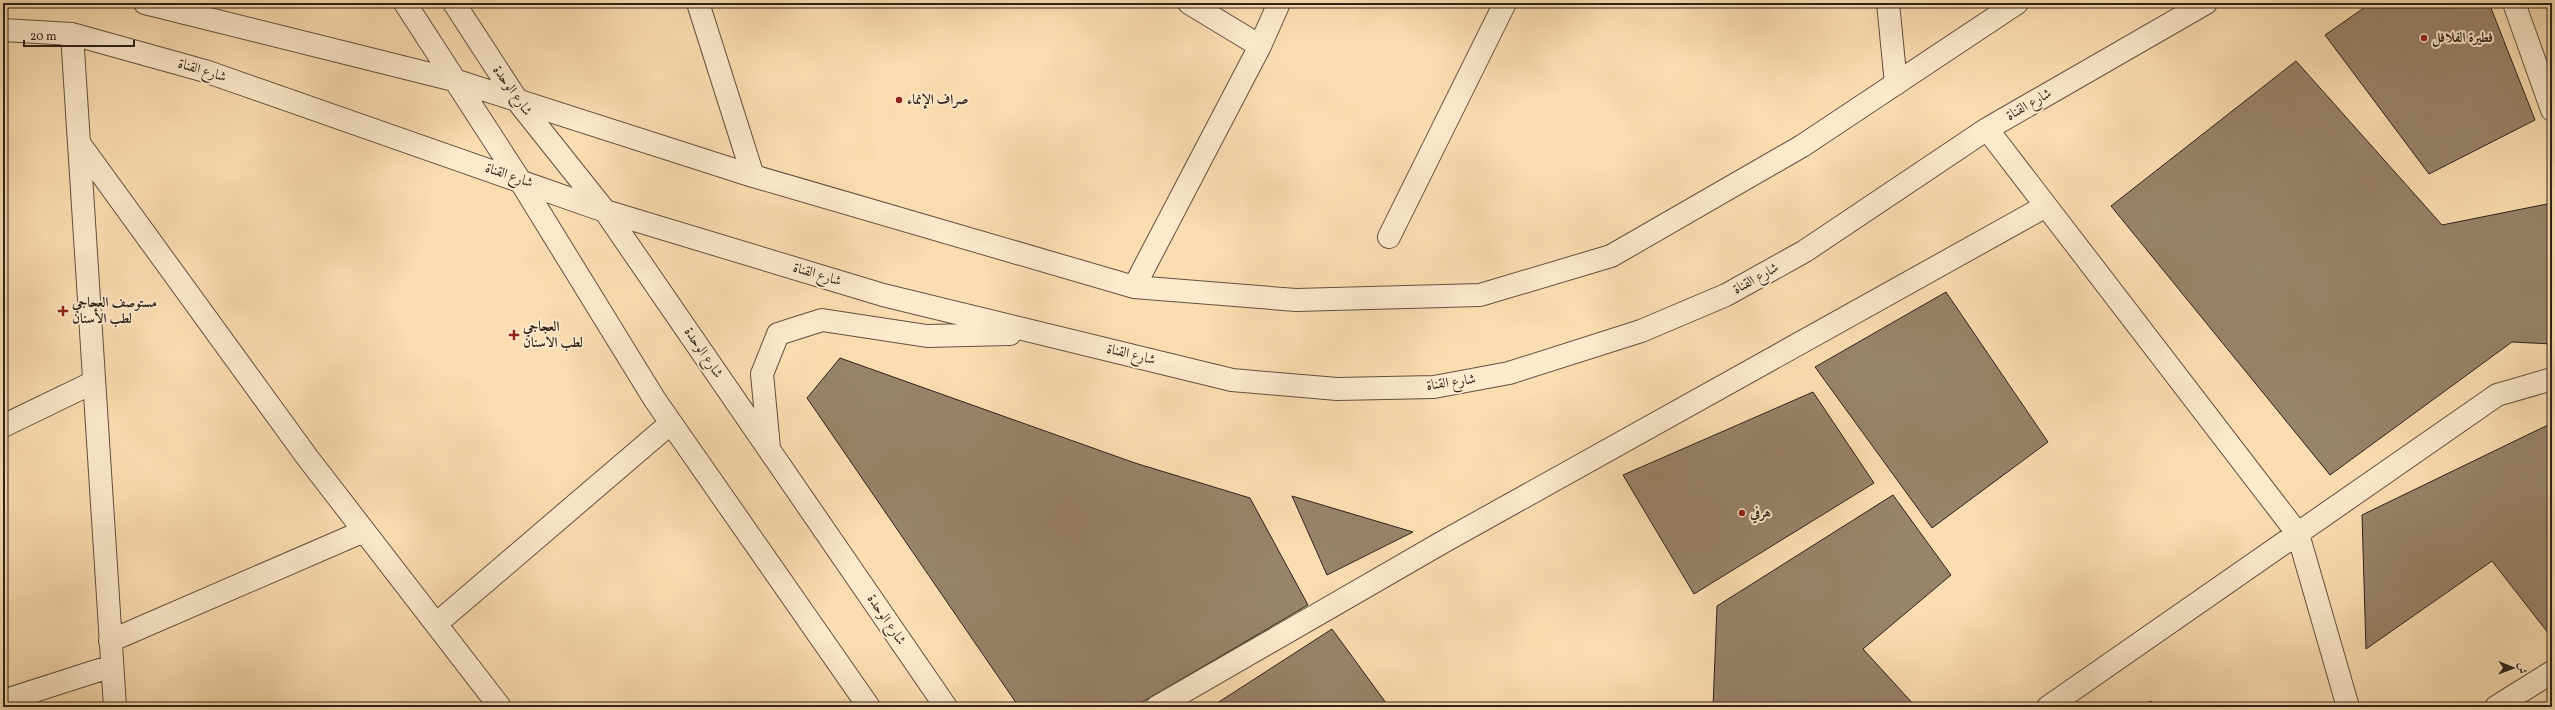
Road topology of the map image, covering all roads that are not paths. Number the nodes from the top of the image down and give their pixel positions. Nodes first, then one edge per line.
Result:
1 (145, 3) edge
2 (404, 3) edge
3 (454, 3) edge
4 (698, 3) edge
5 (1189, 3) edge
6 (1279, 3) edge
7 (1505, 3) edge
8 (1888, 3) edge
9 (2017, 3) edge
10 (2206, 3) edge
11 (2514, 3) edge
12 (3, 30) edge
13 (72, 34) junction
14 (1260, 46) junction
15 (454, 80) junction
16 (1896, 84) junction
17 (519, 103) junction
18 (2552, 110) edge
19 (1987, 129) junction
20 (79, 143) junction
21 (753, 176) junction
22 (519, 179) junction
23 (2046, 206) junction
24 (605, 211) junction
25 (1389, 237) dead end
26 (1134, 287) junction
27 (1042, 334) junction
28 (2552, 379) edge
29 (94, 382) junction
30 (671, 423) junction
31 (3, 426) edge
32 (769, 450) junction
33 (364, 531) junction
34 (2298, 534) junction
35 (436, 624) junction
36 (110, 641) junction
37 (112, 666) junction
38 (2552, 672) edge
39 (3, 701) edge
40 (115, 707) edge
41 (500, 707) edge
42 (869, 707) edge
43 (946, 707) edge
44 (1158, 707) edge
45 (2048, 707) edge
46 (2348, 707) edge
47 (2496, 707) edge

1 - 15 street
2 - 15 street
3 - 17 street, شارع الوحدة
4 - 21 street
5 - 14 street
6 - 14 street
7 - 25 street
8 - 16 street
9 - 16 street
10 - 19 street, شارع القناة
11 - 18 street
12 - 13 street, شارع القناة
13 - 20 street
13 - 22 street, شارع القناة
14 - 26 street
15 - 17 street
15 - 22 street
16 - 26 street
17 - 21 street
17 - 24 street, شارع الوحدة
19 - 23 street
19 - 27 street, شارع القناة
20 - 29 street
20 - 33 street
21 - 26 street
22 - 24 street, شارع القناة
22 - 30 street
23 - 34 street
23 - 44 street
24 - 27 street, شارع القناة
24 - 32 street, شارع الوحدة
27 - 32 street
28 - 34 street
29 - 31 street
29 - 36 street
30 - 35 street
30 - 42 street
32 - 43 street, شارع الوحدة
33 - 35 street
33 - 36 street
34 - 45 street
34 - 46 street
35 - 41 street
36 - 37 street
37 - 39 street
37 - 40 street
38 - 47 street

